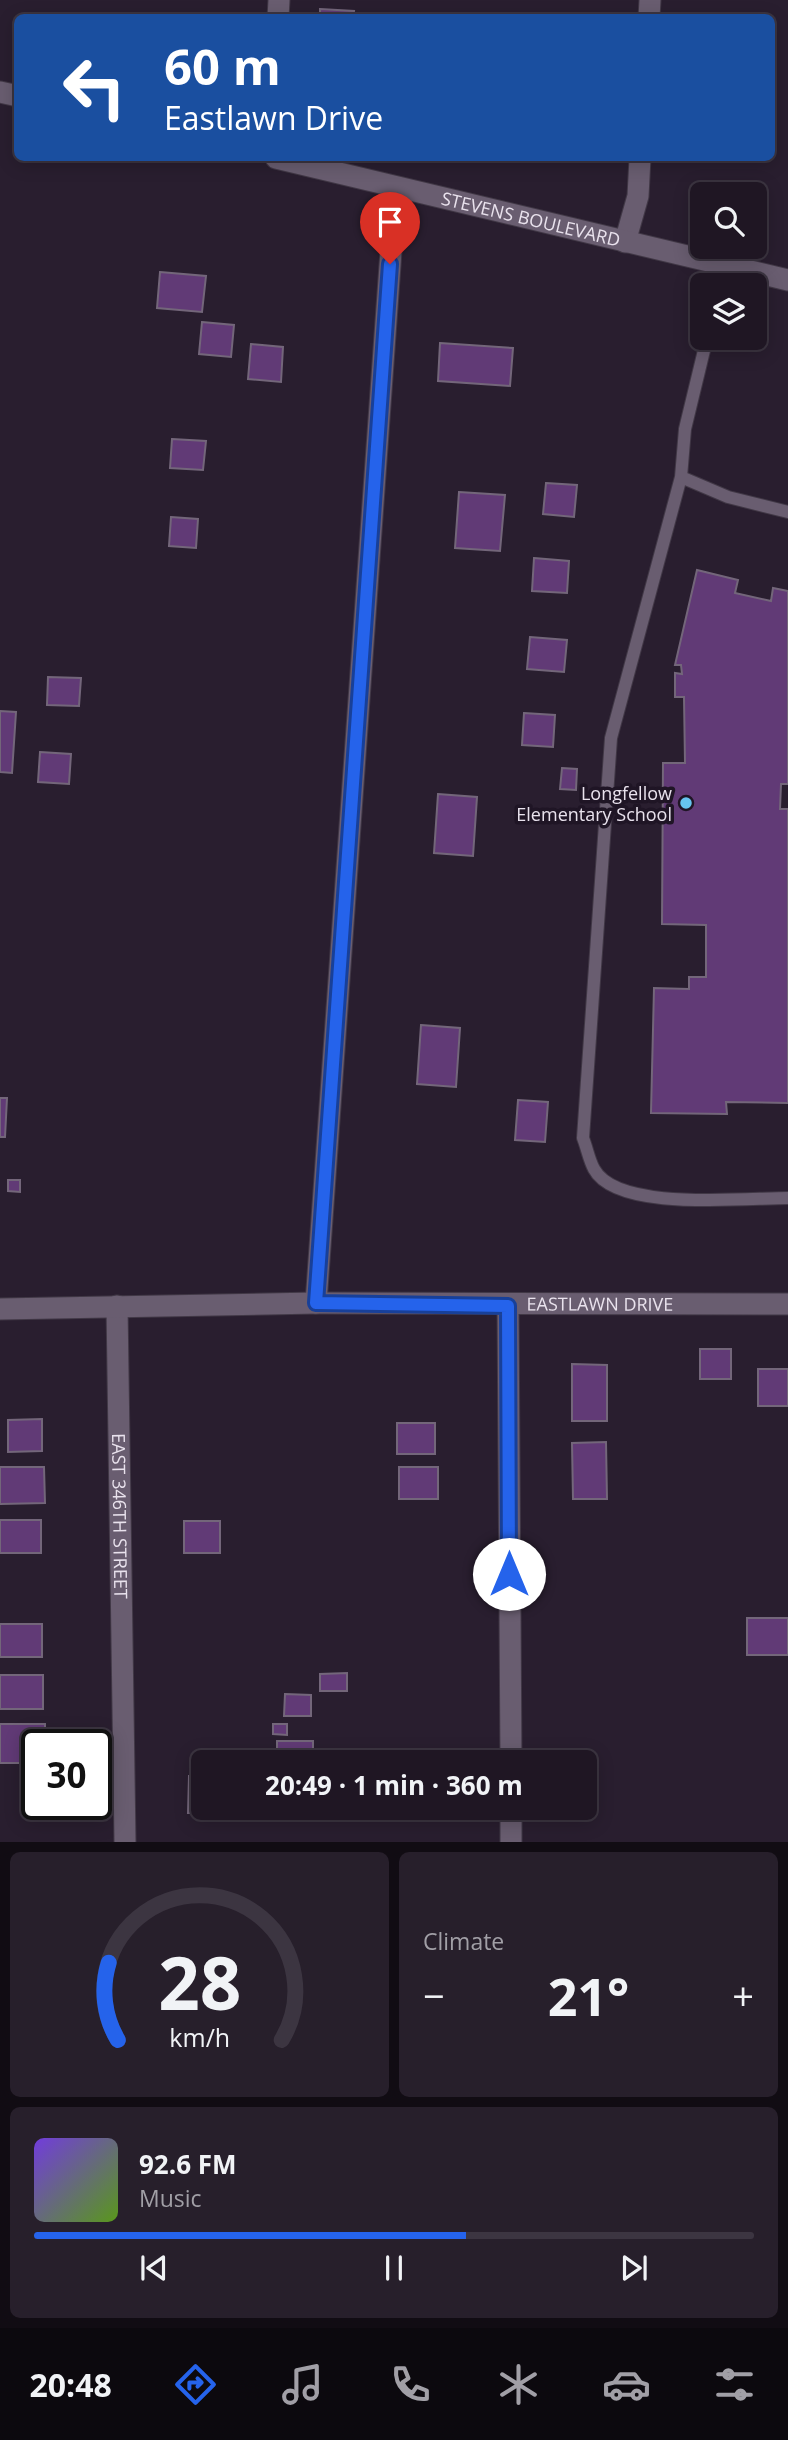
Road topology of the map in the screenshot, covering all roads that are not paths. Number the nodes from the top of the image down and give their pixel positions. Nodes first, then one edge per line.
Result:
1 (288, 161) edge
2 (640, 161) edge
3 (399, 188) junction
4 (625, 242) junction
5 (717, 273) edge
6 (767, 278) edge
7 (788, 280) edge
8 (704, 350) edge
9 (681, 477) junction
10 (788, 512) edge
11 (788, 1198) edge
12 (316, 1303) junction
13 (788, 1304) edge
14 (117, 1306) junction
15 (508, 1306) junction
16 (0, 1309) edge
17 (511, 1750) edge
18 (511, 1820) edge
19 (125, 1842) edge
20 (511, 1842) edge

1 - 3 street, STEVENS BOULEVARD
2 - 4 street
3 - 4 street, STEVENS BOULEVARD
3 - 12 street
4 - 5 street, STEVENS BOULEVARD
6 - 7 street, STEVENS BOULEVARD
8 - 9 lane
9 - 10 lane
9 - 11 lane
12 - 14 street, EASTLAWN DRIVE
12 - 15 street, EASTLAWN DRIVE
13 - 15 street, EASTLAWN DRIVE
14 - 16 street
14 - 19 street, EAST 346TH STREET
15 - 17 street
18 - 20 street

